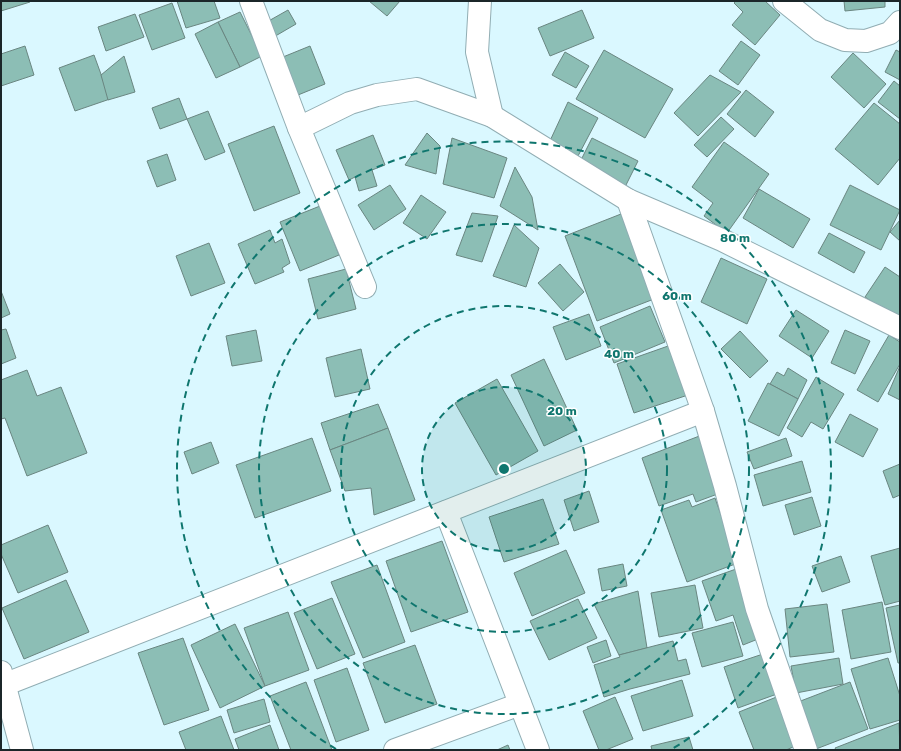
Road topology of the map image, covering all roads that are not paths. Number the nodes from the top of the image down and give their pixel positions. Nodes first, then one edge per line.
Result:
1 (251, 1) edge
2 (480, 1) edge
3 (784, 1) edge
4 (900, 22) edge
5 (492, 116) junction
6 (299, 128) junction
7 (628, 200) junction
8 (365, 287) dead end
9 (900, 328) edge
10 (703, 411) junction
11 (446, 512) junction
12 (2, 681) edge
13 (520, 704) junction
14 (22, 750) edge
15 (395, 750) edge
16 (538, 750) edge
17 (806, 750) edge

1 - 6 street
2 - 5 street
3 - 4 street
5 - 6 street
5 - 7 street
6 - 8 street
7 - 9 street
7 - 10 street
10 - 11 street
10 - 17 street
11 - 12 street
11 - 13 street
12 - 14 street
13 - 15 street
13 - 16 street

